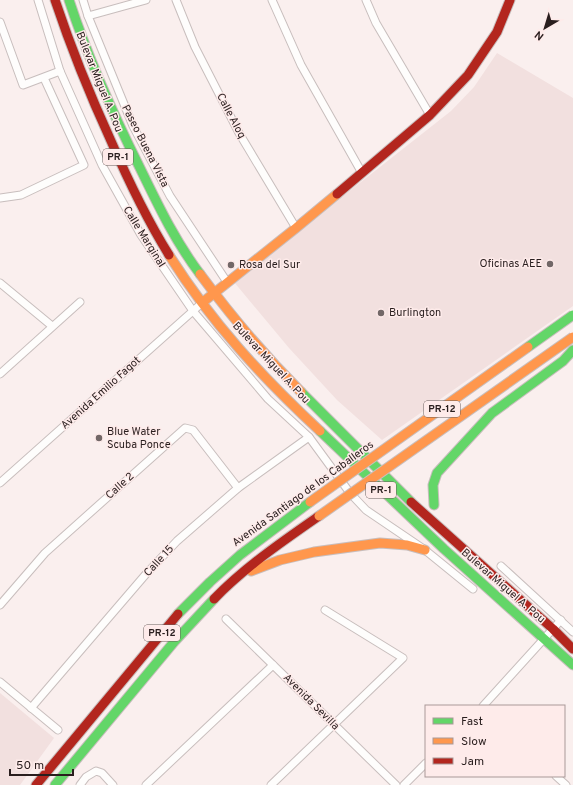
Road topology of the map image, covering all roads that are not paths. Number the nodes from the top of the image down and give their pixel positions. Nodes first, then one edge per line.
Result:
1 (38, 0) edge
2 (55, 0) edge
3 (69, 0) edge
4 (83, 0) edge
5 (146, 0) edge
6 (176, 0) edge
7 (272, 0) edge
8 (366, 0) edge
9 (510, 0) edge
10 (88, 16) junction
11 (0, 22) edge
12 (60, 71) junction
13 (44, 78) junction
14 (430, 115) junction
15 (362, 172) junction
16 (0, 198) edge
17 (296, 228) junction
18 (228, 282) junction
19 (0, 283) edge
20 (214, 293) junction
21 (80, 302) dead end
22 (202, 302) junction
23 (193, 311) junction
24 (573, 316) edge
25 (52, 326) junction
26 (573, 337) edge
27 (573, 350) edge
28 (0, 374) edge
29 (309, 437) junction
30 (0, 483) edge
31 (238, 488) junction
32 (434, 505) dead end
33 (425, 550) junction
34 (501, 566) dead end
35 (240, 575) junction
36 (474, 589) dead end
37 (0, 605) edge
38 (325, 610) dead end
39 (226, 619) dead end
40 (561, 620) junction
41 (553, 629) junction
42 (573, 632) edge
43 (544, 638) junction
44 (573, 649) edge
45 (273, 665) junction
46 (573, 665) edge
47 (0, 682) edge
48 (484, 705) edge
49 (31, 708) junction
50 (334, 725) junction
51 (58, 730) dead end
52 (425, 764) edge
53 (557, 777) edge
54 (36, 785) edge
55 (55, 785) edge
56 (80, 785) edge
57 (113, 785) edge
58 (146, 785) edge
59 (271, 785) edge
60 (396, 785) edge
61 (404, 785) edge
62 (566, 785) edge

1 - 12 street, Calle Marginal
2 - 22 main road, Bulevar Miguel A. Pou / PR-1
3 - 20 main road, Bulevar Miguel A. Pou / PR-1
4 - 10 street, Paseo Buena Vista
5 - 10 street
6 - 17 street, Calle Aloq
7 - 15 street
8 - 14 street
9 - 14 main road
10 - 18 street, Paseo Buena Vista
11 - 13 street
12 - 13 street
12 - 23 street, Calle Marginal
13 - 16 street
14 - 15 main road
15 - 17 main road
17 - 18 main road
18 - 20 main road
19 - 25 street
20 - 22 main road
20 - 41 main road, Bulevar Miguel A. Pou / PR-1
21 - 25 street
22 - 23 street, Avenida Emilio Fagot
22 - 43 main road, Bulevar Miguel A. Pou / PR-1
23 - 29 street, Calle Marginal
23 - 30 street, Avenida Emilio Fagot
24 - 54 main road, Avenida Santiago de los Caballeros / PR-12, bridge
25 - 28 street
26 - 35 main road, PR-12, bridge
27 - 32 main road
29 - 31 street, Calle 15
29 - 33 street, Calle Marginal
31 - 37 street, Calle 2
31 - 49 street, Calle 15
33 - 35 main road
33 - 36 street, Calle Marginal
34 - 40 street
35 - 55 main road, PR-12
38 - 50 street
39 - 45 street, Avenida Sevilla
40 - 41 street
40 - 42 street
41 - 43 street
41 - 44 main road, Bulevar Miguel A. Pou / PR-1
43 - 46 main road, Bulevar Miguel A. Pou / PR-1
43 - 48 street
45 - 50 street, Avenida Sevilla
45 - 58 street
47 - 49 street
49 - 51 street
50 - 59 street
50 - 60 street, Avenida Sevilla
52 - 61 street
53 - 62 street
56 - 57 street

